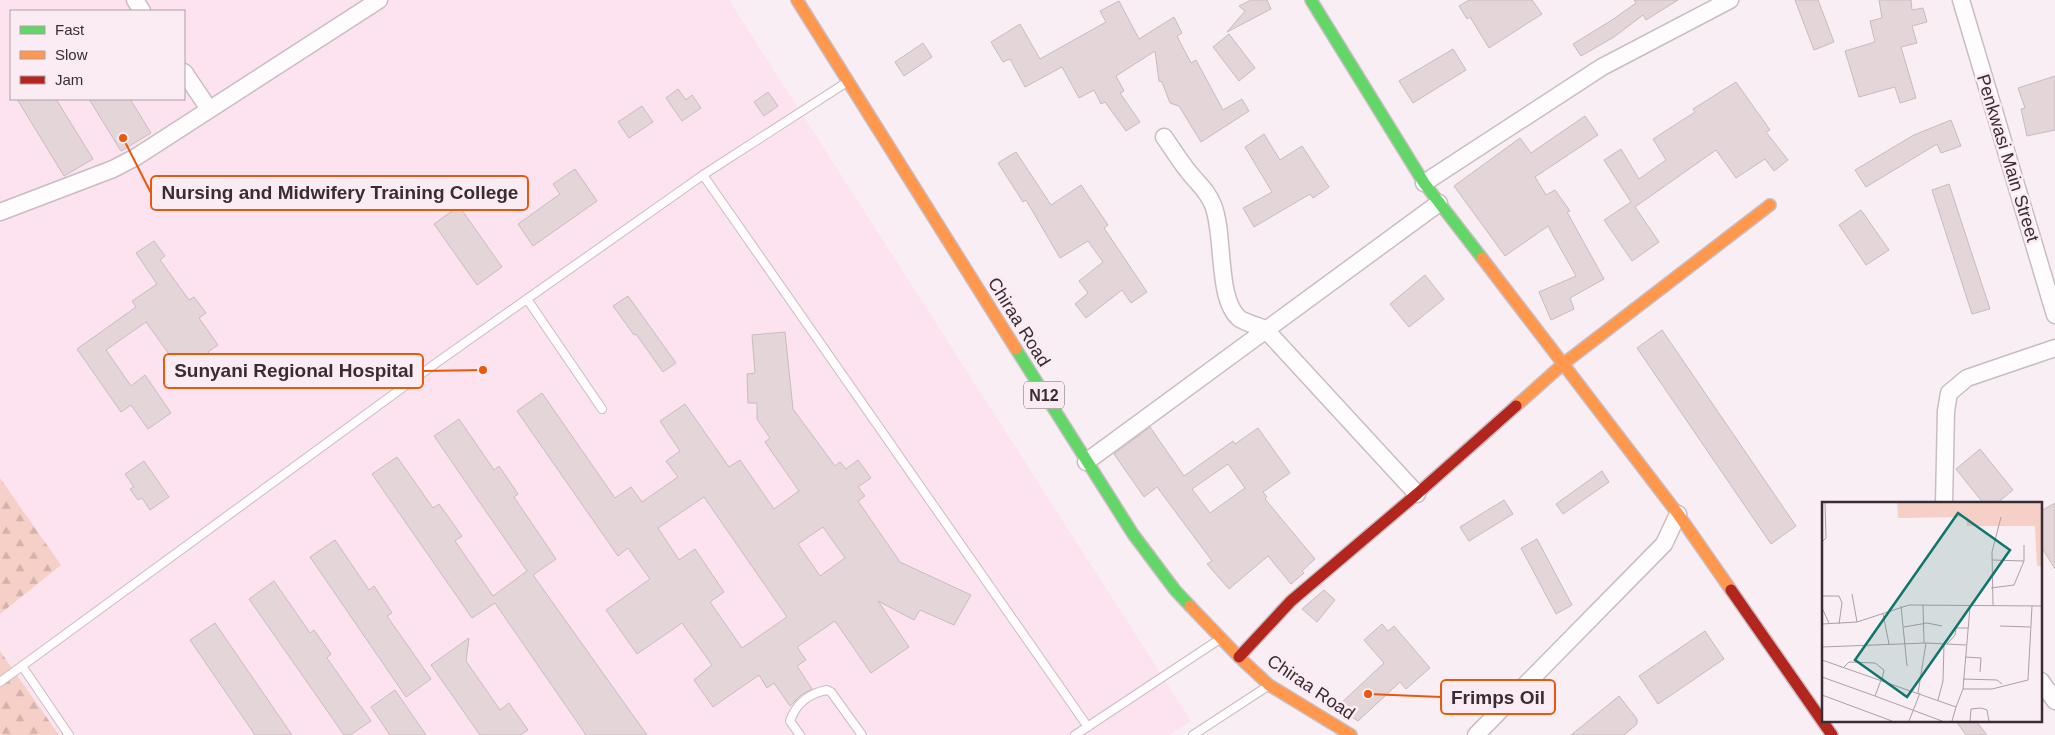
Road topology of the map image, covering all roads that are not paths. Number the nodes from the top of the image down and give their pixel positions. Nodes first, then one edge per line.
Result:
1 (379, 0) edge
2 (797, 0) edge
3 (1730, 0) edge
4 (1961, 0) edge
5 (1319, 3) edge
6 (185, 73) edge
7 (848, 82) junction
8 (209, 109) junction
9 (1164, 137) dead end
10 (702, 175) junction
11 (1424, 183) junction
12 (1439, 203) junction
13 (1770, 205) dead end
14 (0, 212) edge
15 (527, 299) junction
16 (2055, 315) edge
17 (1265, 329) junction
18 (2055, 348) edge
19 (1563, 364) junction
20 (602, 409) dead end
21 (1086, 462) junction
22 (1417, 494) junction
23 (1944, 502) edge
24 (1678, 514) junction
25 (1222, 638) junction
26 (1239, 657) junction
27 (22, 666) junction
28 (0, 682) edge
29 (2042, 682) edge
30 (1269, 685) junction
31 (2055, 701) edge
32 (1822, 721) edge
33 (1823, 722) edge
34 (1088, 727) junction
35 (70, 735) edge
36 (800, 735) edge
37 (862, 735) edge
38 (1075, 735) edge
39 (1193, 735) edge
40 (1351, 735) edge
41 (1476, 735) edge
42 (1832, 735) edge

1 - 8 street
2 - 7 main road, Chiraa Road / N12
3 - 11 street
4 - 16 street, Penkwasi Main Street
5 - 11 main road
6 - 8 street
7 - 10 lane
7 - 21 main road, Chiraa Road / N12
8 - 14 street
9 - 17 street
10 - 15 lane
10 - 34 lane
11 - 12 main road
12 - 17 street
12 - 19 main road
13 - 19 main road
15 - 20 lane
15 - 27 lane
17 - 21 street
17 - 22 street
18 - 23 street
19 - 22 main road
19 - 24 main road
21 - 25 main road, Chiraa Road / N12
22 - 26 main road
24 - 32 main road
24 - 41 street
25 - 26 main road, Chiraa Road / N12
25 - 34 lane
26 - 30 main road, Chiraa Road / N12
27 - 28 lane
27 - 35 lane
29 - 31 street
30 - 39 lane
30 - 40 main road, Chiraa Road / N12
33 - 42 main road
34 - 38 lane
36 - 37 lane

